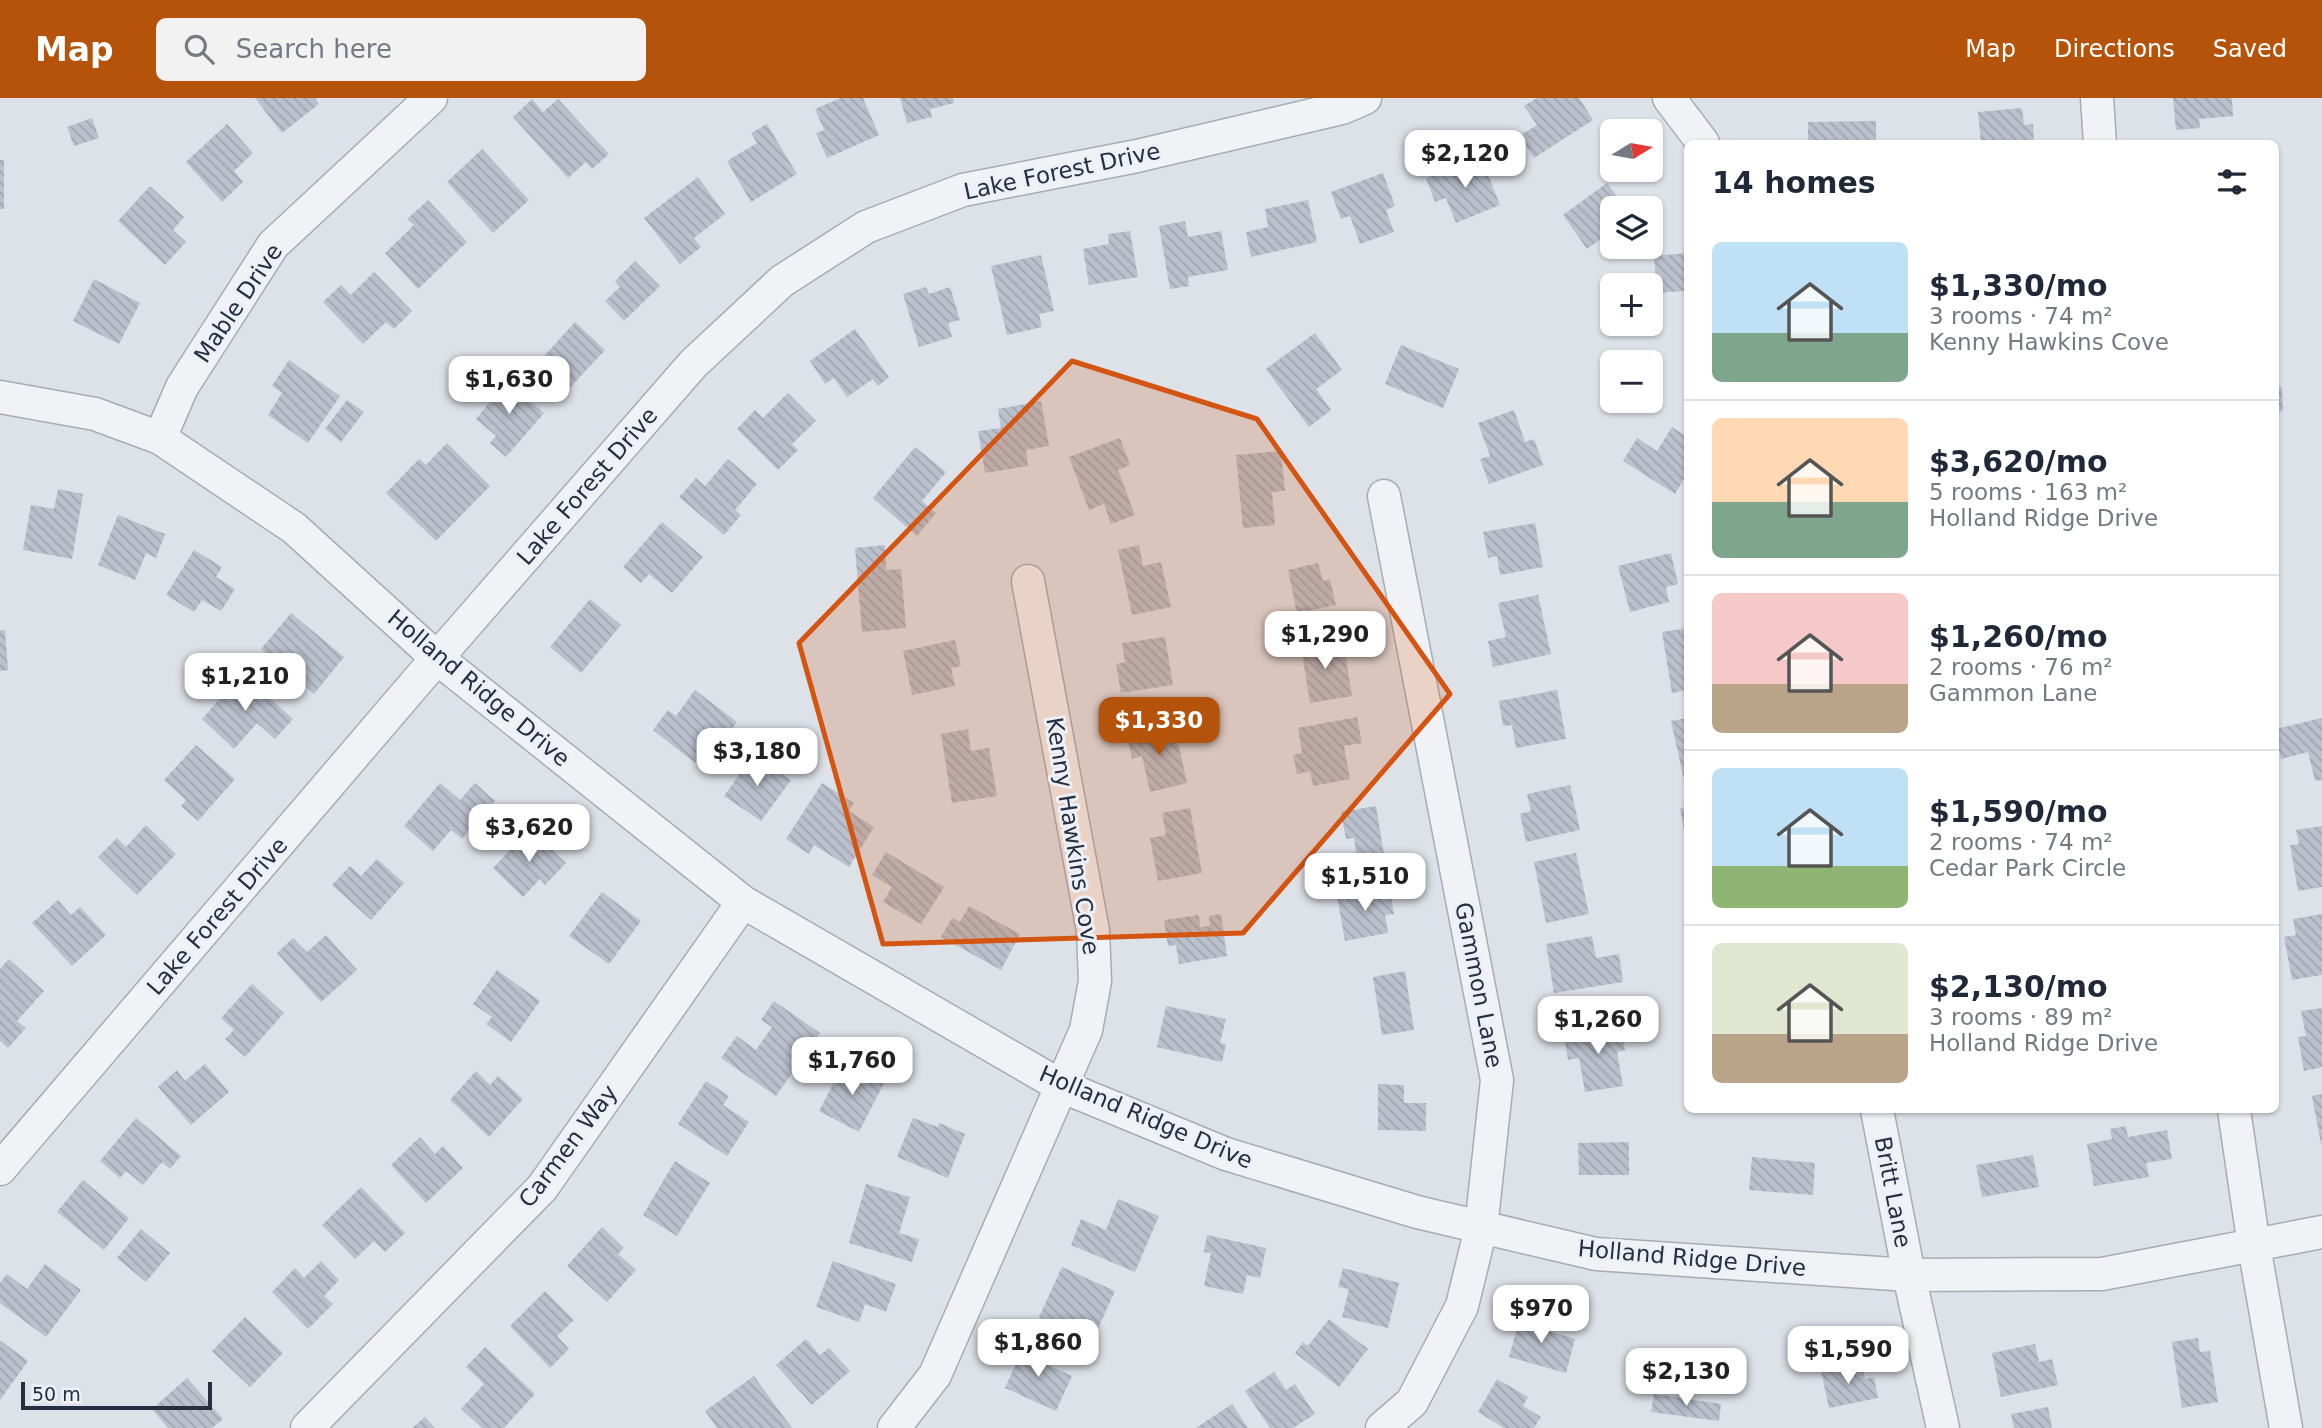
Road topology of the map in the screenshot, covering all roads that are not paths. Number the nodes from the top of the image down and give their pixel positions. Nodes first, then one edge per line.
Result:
1 (431, 98) edge
2 (1365, 98) edge
3 (1668, 98) edge
4 (2097, 98) edge
5 (1701, 140) edge
6 (2100, 140) edge
7 (0, 397) edge
8 (160, 439) junction
9 (1384, 496) dead end
10 (1028, 581) dead end
11 (437, 658) junction
12 (743, 902) junction
13 (1061, 1086) junction
14 (1878, 1113) edge
15 (2234, 1113) edge
16 (0, 1169) edge
17 (1481, 1227) junction
18 (2322, 1233) edge
19 (2254, 1246) junction
20 (1909, 1275) junction
21 (307, 1428) edge
22 (894, 1428) edge
23 (1382, 1428) edge
24 (1943, 1428) edge
25 (2286, 1428) edge

1 - 8 street, Mable Drive
2 - 11 street, Lake Forest Drive
3 - 5 street
4 - 6 street
7 - 8 street, Holland Ridge Drive
8 - 11 street, Holland Ridge Drive
9 - 17 street, Gammon Lane
10 - 13 street, Kenny Hawkins Cove
11 - 12 street, Holland Ridge Drive
11 - 16 street, Lake Forest Drive
12 - 13 street, Holland Ridge Drive
12 - 21 street, Carmen Way
13 - 17 street, Holland Ridge Drive
13 - 22 street, Kenny Hawkins Cove
14 - 20 street, Britt Lane
15 - 19 street
17 - 20 street, Holland Ridge Drive
17 - 23 street, Gammon Lane
18 - 19 street, Holland Ridge Drive
19 - 20 street, Holland Ridge Drive
19 - 25 street
20 - 24 street, Britt Lane

